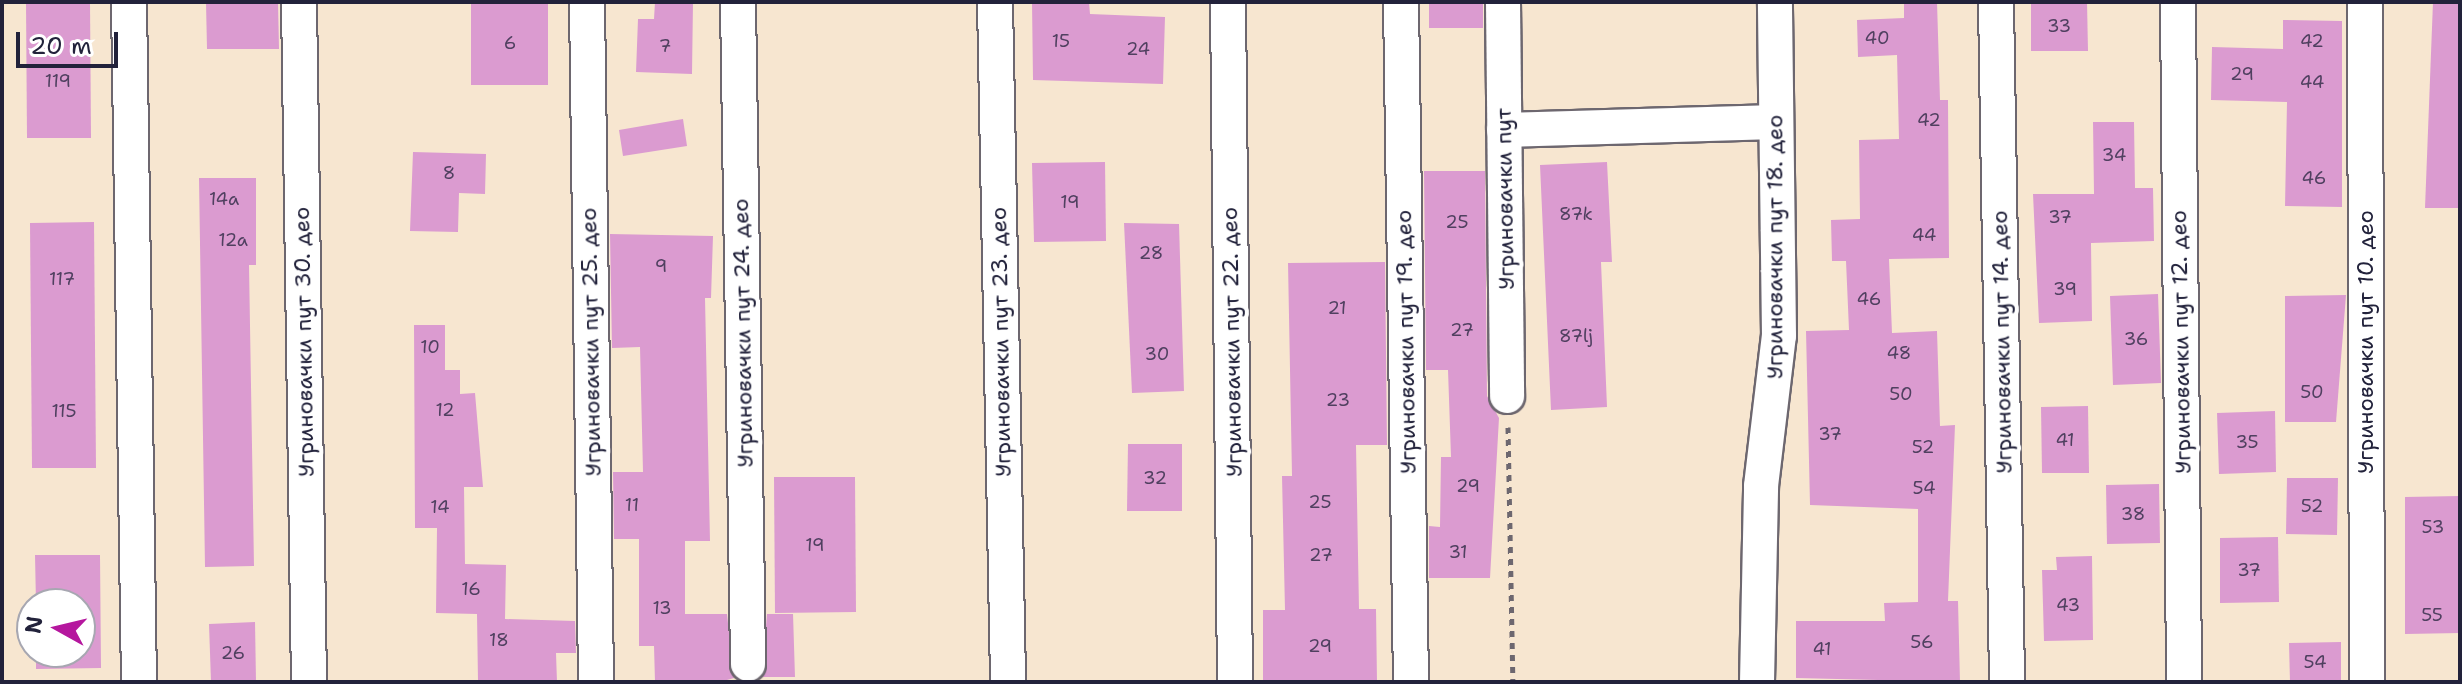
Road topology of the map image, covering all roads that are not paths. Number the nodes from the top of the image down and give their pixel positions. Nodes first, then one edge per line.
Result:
1 (129, 2) edge
2 (299, 2) edge
3 (587, 2) edge
4 (738, 2) edge
5 (995, 2) edge
6 (1228, 2) edge
7 (1401, 2) edge
8 (1503, 2) edge
9 (1775, 2) edge
10 (1996, 2) edge
11 (2178, 2) edge
12 (2365, 2) edge
13 (1776, 122) junction
14 (1504, 130) junction
15 (1507, 396) road end
16 (748, 664) dead end
17 (139, 682) edge
18 (309, 682) edge
19 (596, 682) edge
20 (1008, 682) edge
21 (1235, 682) edge
22 (1411, 682) edge
23 (1757, 682) edge
24 (2007, 682) edge
25 (2184, 682) edge
26 (2367, 682) edge

1 - 17 street
2 - 18 street, Угриновачки пут 30. део
3 - 19 street, Угриновачки пут 25. део
4 - 16 street, Угриновачки пут 24. део
5 - 20 street, Угриновачки пут 23. део
6 - 21 street, Угриновачки пут 22. део
7 - 22 street, Угриновачки пут 19. део
8 - 14 street, Угриновачки пут
9 - 13 street, Угриновачки пут 18. део
10 - 24 street, Угриновачки пут 14. део
11 - 25 street, Угриновачки пут 12. део
12 - 26 street, Угриновачки пут 10. део
13 - 14 street
13 - 23 street, Угриновачки пут 18. део
14 - 15 street, Угриновачки пут

